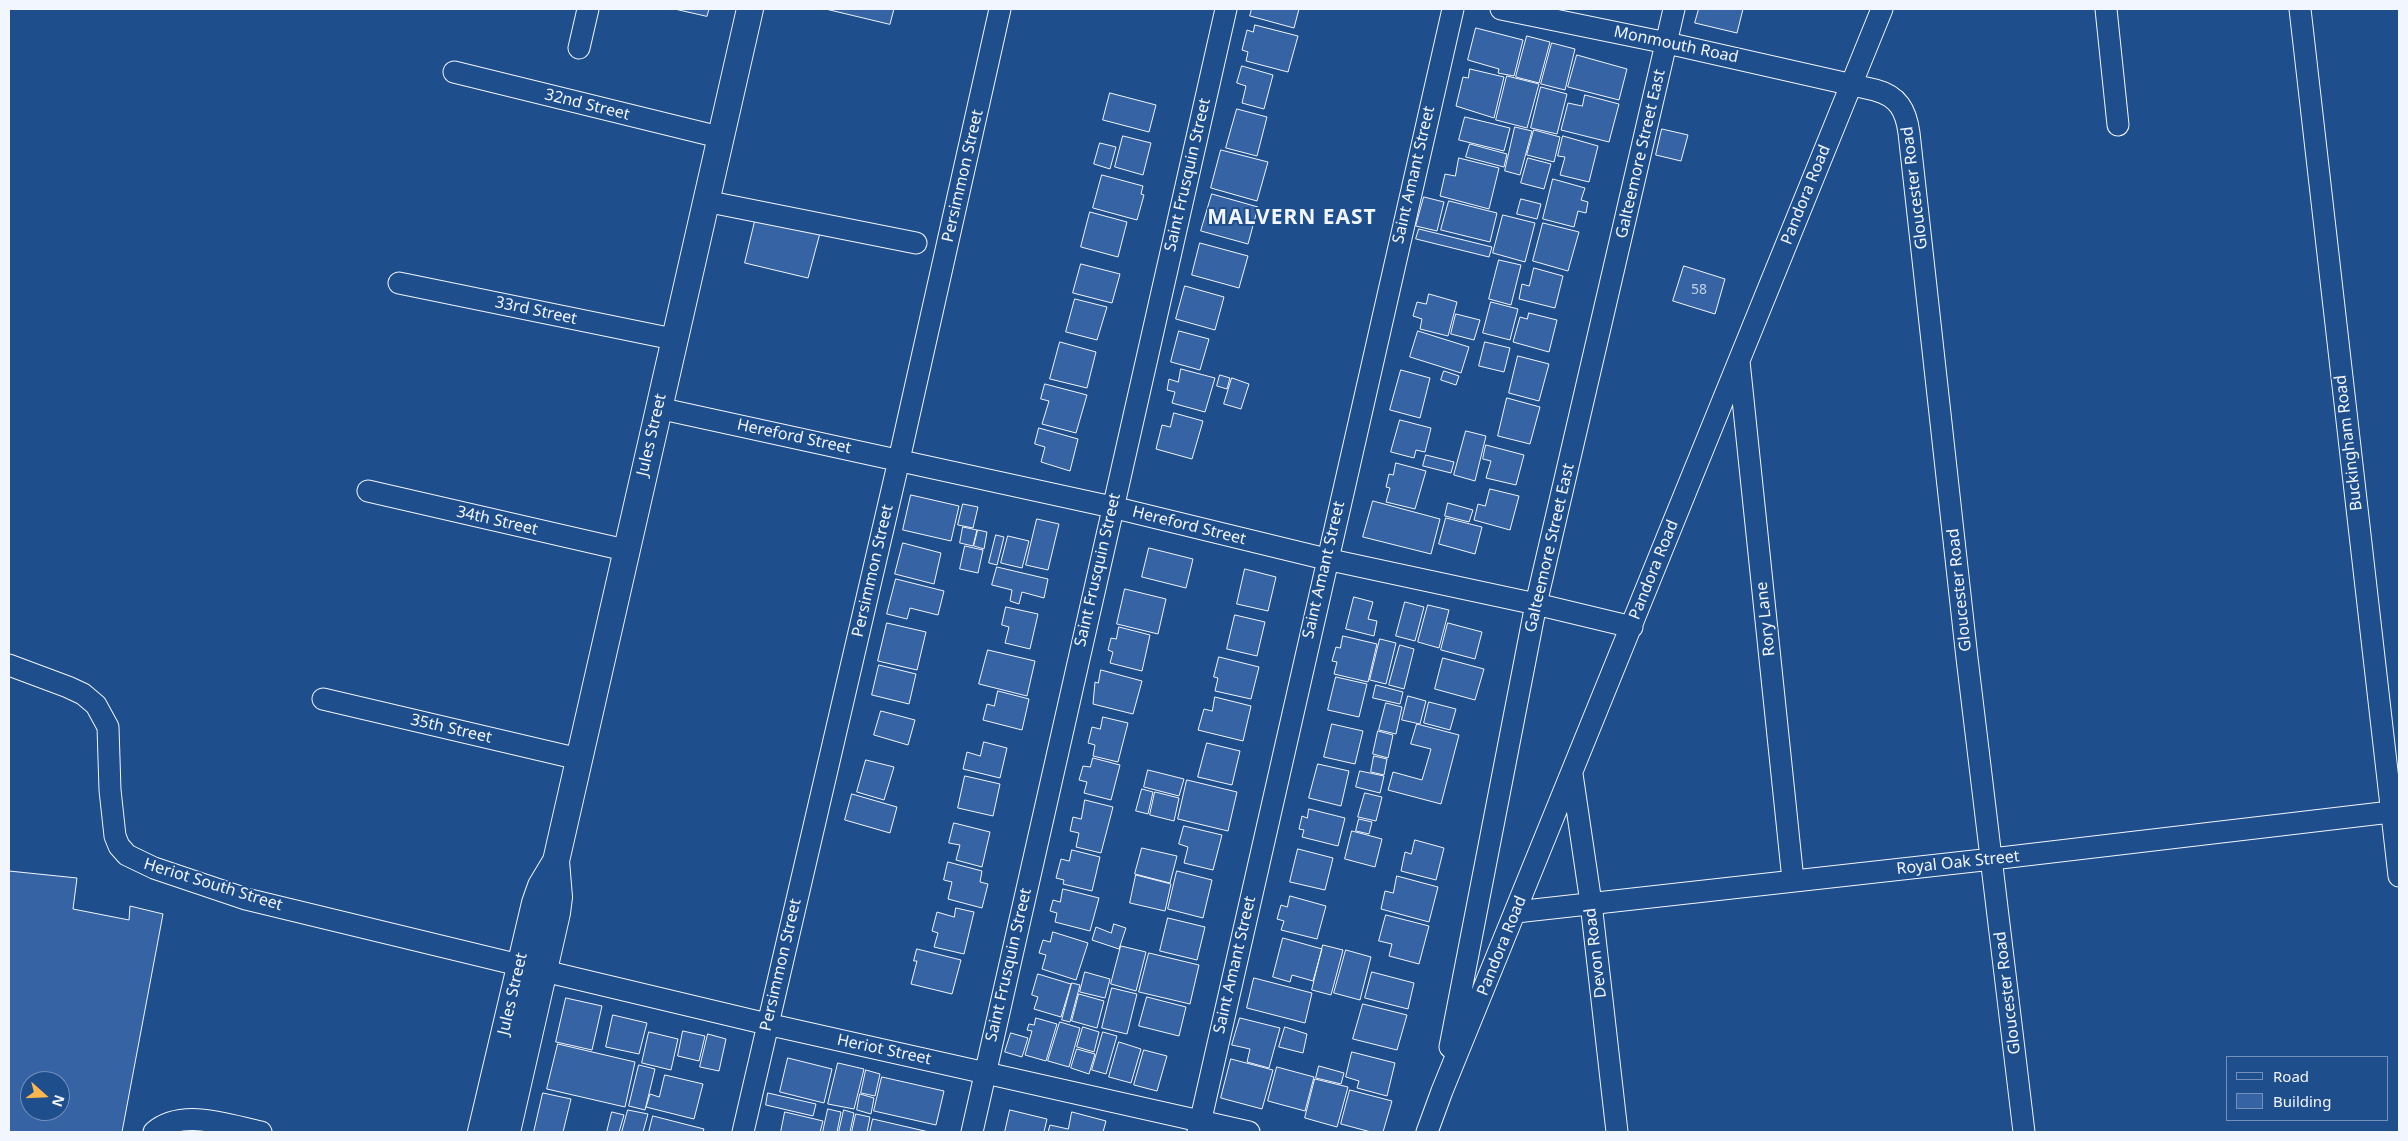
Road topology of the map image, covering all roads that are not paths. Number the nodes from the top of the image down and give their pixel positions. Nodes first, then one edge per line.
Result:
1 (588, 9) edge
2 (750, 9) edge
3 (1000, 9) edge
4 (1226, 9) edge
5 (1453, 9) edge
6 (1500, 9) edge
7 (1674, 9) edge
8 (1882, 9) edge
9 (2106, 9) edge
10 (2300, 9) edge
11 (1666, 43) junction
12 (579, 48) dead end
13 (454, 72) dead end
14 (1850, 85) junction
15 (2118, 125) dead end
16 (720, 137) junction
17 (705, 201) junction
18 (916, 243) dead end
19 (399, 283) dead end
20 (674, 339) junction
21 (1739, 358) junction
22 (658, 408) junction
23 (899, 460) junction
24 (368, 491) dead end
25 (1112, 507) junction
26 (625, 550) junction
27 (1326, 560) junction
28 (1536, 604) junction
29 (1632, 627) junction
30 (9, 665) edge
31 (323, 699) dead end
32 (579, 759) junction
33 (1572, 773) junction
34 (2395, 811) edge
35 (1992, 859) junction
36 (556, 861) junction
37 (2399, 876) edge
38 (1793, 880) junction
39 (1591, 903) junction
40 (1516, 912) junction
41 (519, 965) junction
42 (544, 970) junction
43 (767, 1024) junction
44 (985, 1072) junction
45 (1442, 1091) junction
46 (1199, 1127) edge
47 (154, 1132) edge
48 (261, 1132) edge
49 (481, 1132) edge
50 (507, 1132) edge
51 (743, 1132) edge
52 (972, 1132) edge
53 (1249, 1132) edge
54 (1427, 1132) edge
55 (1617, 1132) edge
56 (2024, 1132) edge

1 - 12 street
2 - 16 main road, Jules Street
3 - 23 street, Persimmon Street
4 - 25 street, Saint Frusquin Street
5 - 27 street, Saint Amant Street
6 - 11 street, Monmouth Road
7 - 11 street, Galteemore Street East
8 - 14 street, Pandora Road
9 - 15 street
10 - 34 street, Buckingham Road
11 - 14 street, Monmouth Road
11 - 28 street, Galteemore Street East
13 - 16 street, 32nd Street
14 - 21 street, Pandora Road
14 - 35 street, Gloucester Road
16 - 17 main road, Jules Street
17 - 18 street
17 - 20 main road, Jules Street
19 - 20 street, 33rd Street
20 - 22 main road, Jules Street
21 - 29 street, Pandora Road
21 - 38 street, Rory Lane
22 - 23 street, Hereford Street
22 - 26 main road, Jules Street
23 - 25 street, Hereford Street
23 - 43 street, Persimmon Street
24 - 26 street, 34th Street
25 - 27 street, Hereford Street
25 - 44 street, Saint Frusquin Street
26 - 32 main road, Jules Street
27 - 28 street, Hereford Street
27 - 46 street, Saint Amant Street
28 - 29 street, Hereford Street
28 - 45 street, Galteemore Street East
29 - 33 street, Pandora Road
30 - 41 street, Heriot South Street
31 - 32 street, 35th Street
32 - 36 main road, Jules Street
33 - 39 street, Devon Road
33 - 40 street, Pandora Road
34 - 35 street, Royal Oak Street
34 - 37 street, Buckingham Road
35 - 38 street, Royal Oak Street
35 - 56 street, Gloucester Road
36 - 41 main road, Jules Street
36 - 42 main road, Jules Street
38 - 39 street, Royal Oak Street
39 - 40 street, Royal Oak Street
39 - 55 street, Devon Road
40 - 45 street, Pandora Road
41 - 42 street, Heriot Street
41 - 49 main road, Jules Street
42 - 43 street, Heriot Street
42 - 50 main road, Jules Street
43 - 44 street, Heriot Street
43 - 51 street, Persimmon Street
44 - 46 street, Heriot Street
44 - 52 street, Saint Frusquin Street
45 - 54 street, Pandora Road
46 - 53 street, Heriot Street
47 - 48 street

